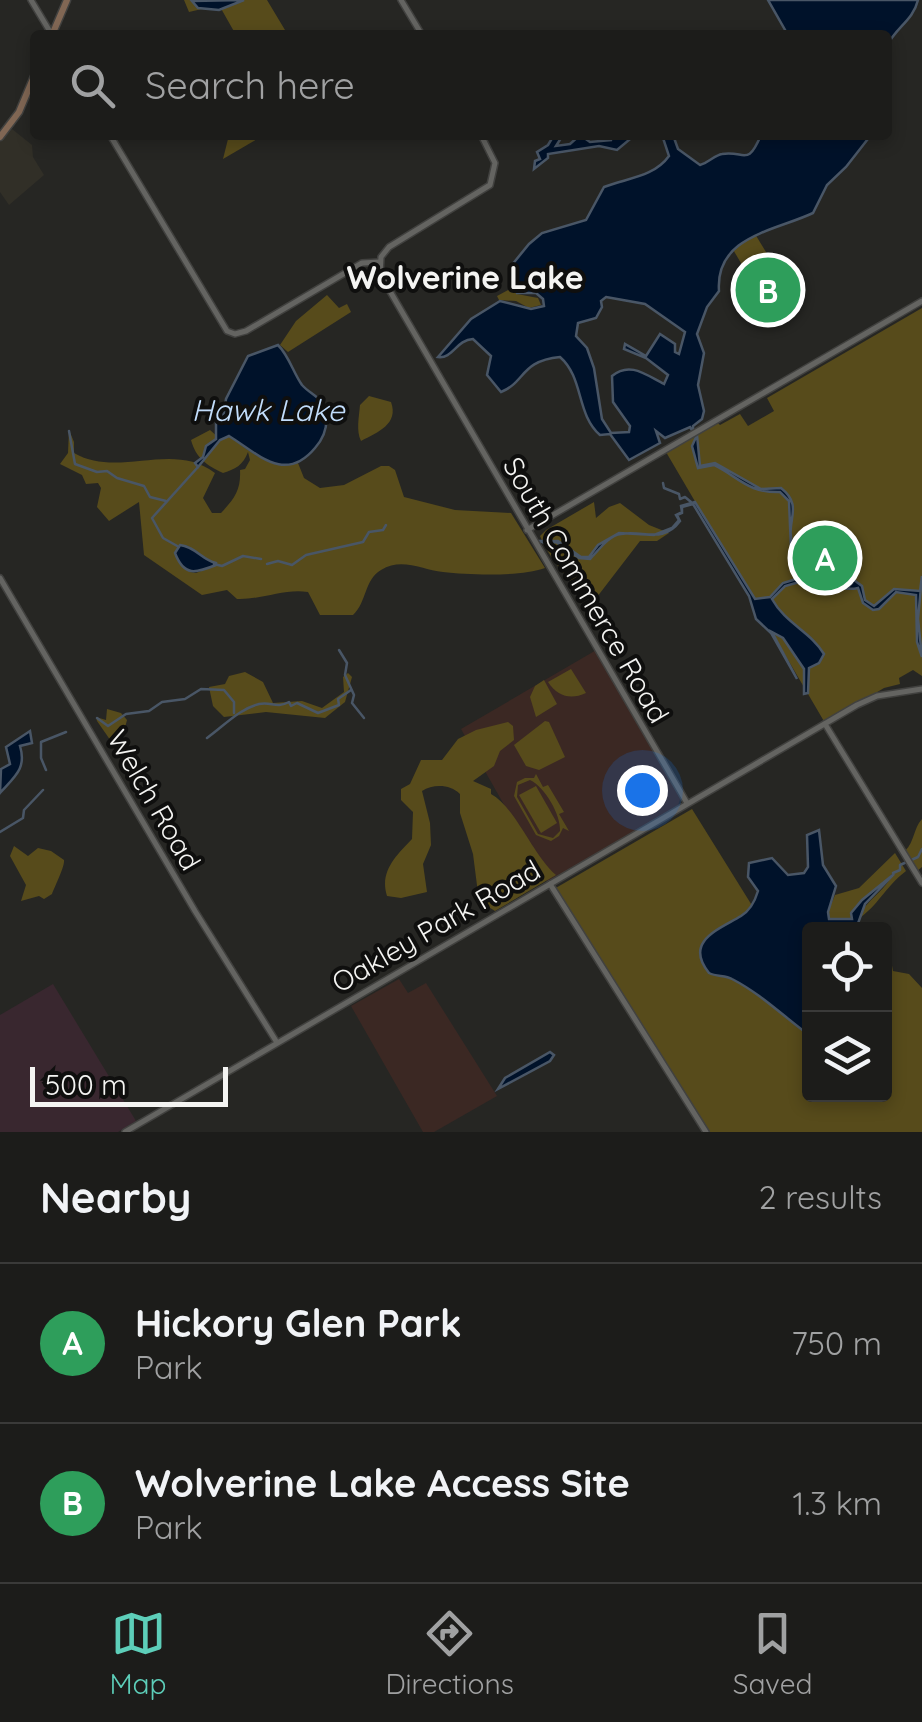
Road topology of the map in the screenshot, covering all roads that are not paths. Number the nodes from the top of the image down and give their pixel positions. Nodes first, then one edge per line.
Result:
1 (32, 0) edge
2 (68, 0) edge
3 (401, 0) edge
4 (49, 30) edge
5 (54, 30) edge
6 (419, 30) edge
7 (30, 85) edge
8 (0, 137) edge
9 (113, 140) edge
10 (484, 140) edge
11 (380, 262) junction
12 (922, 301) edge
13 (527, 530) junction
14 (0, 578) edge
15 (922, 688) edge
16 (825, 724) junction
17 (687, 804) junction
18 (922, 883) edge
19 (550, 884) junction
20 (276, 1041) junction
21 (125, 1132) edge
22 (706, 1132) edge

1 - 4 street
2 - 5 main road
3 - 6 street
7 - 8 main road
9 - 11 street
10 - 11 street
11 - 13 street, South Commerce Road
12 - 13 street
13 - 17 street, South Commerce Road
14 - 20 street, Welch Road
15 - 16 street
16 - 17 street
16 - 18 street
17 - 19 street, Oakley Park Road
19 - 20 street, Oakley Park Road
19 - 22 street
20 - 21 street, Oakley Park Road

